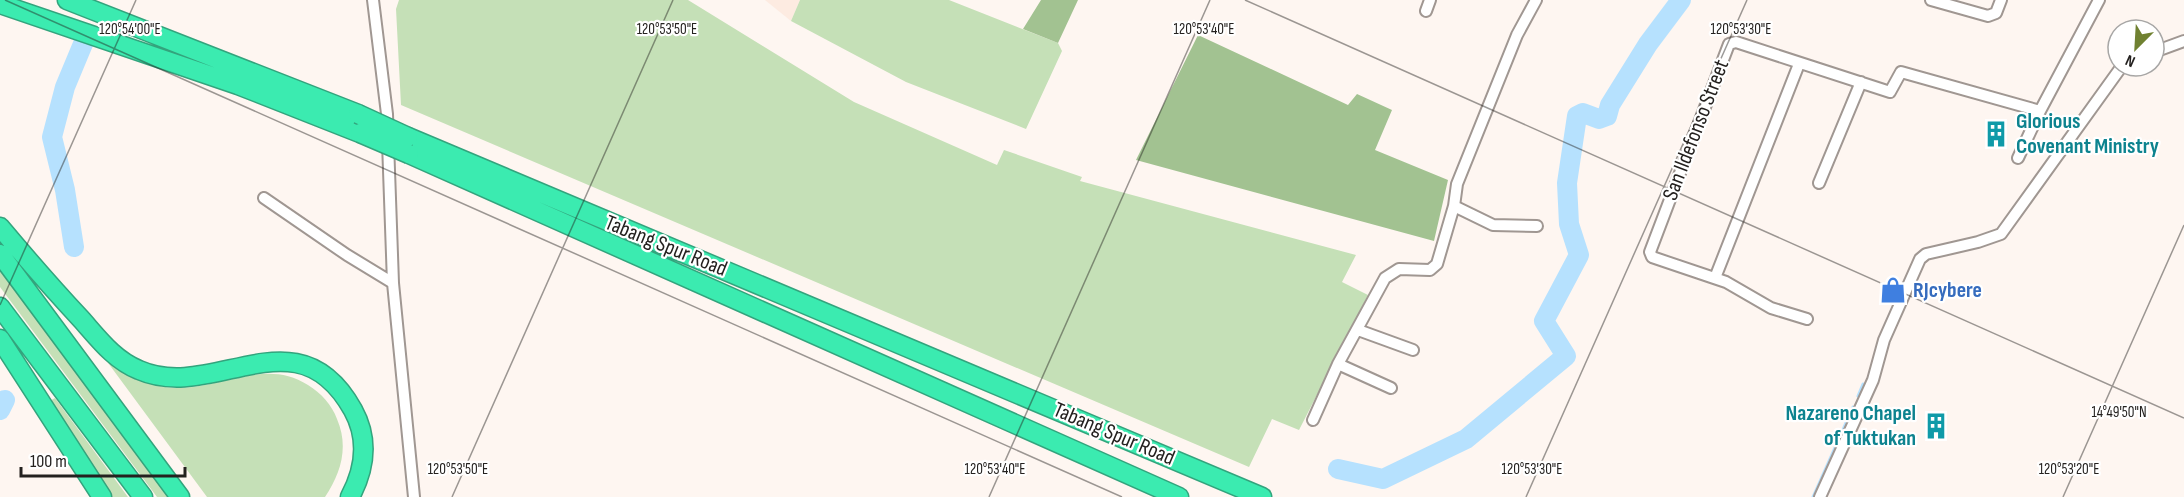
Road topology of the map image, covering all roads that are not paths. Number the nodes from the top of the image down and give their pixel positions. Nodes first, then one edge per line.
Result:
1 (67, 0) edge
2 (373, 0) edge
3 (1430, 0) edge
4 (1536, 0) edge
5 (1931, 0) edge
6 (2001, 0) edge
7 (2099, 0) edge
8 (0, 4) edge
9 (1426, 11) dead end
10 (2184, 41) edge
11 (2166, 48) edge
12 (1799, 64) junction
13 (2113, 78) edge
14 (1861, 82) junction
15 (2040, 111) junction
16 (359, 124) junction
17 (408, 146) junction
18 (2018, 158) dead end
19 (1819, 183) dead end
20 (264, 198) dead end
21 (1454, 206) junction
22 (1537, 226) dead end
23 (0, 227) edge
24 (0, 254) edge
25 (1715, 278) junction
26 (393, 283) junction
27 (0, 307) edge
28 (1807, 319) dead end
29 (1358, 330) junction
30 (0, 339) edge
31 (1413, 350) dead end
32 (1338, 364) junction
33 (1391, 388) dead end
34 (1313, 420) dead end
35 (102, 497) edge
36 (143, 497) edge
37 (180, 497) edge
38 (350, 497) edge
39 (414, 497) edge
40 (1179, 497) edge
41 (1262, 497) edge
42 (1820, 497) edge

1 - 16 highway, Tabang Spur Road
2 - 26 street
3 - 9 street
4 - 21 street
5 - 6 street
7 - 15 street
8 - 16 highway, Tabang Spur Road
10 - 11 street
12 - 14 street, San Ildefonso Street
12 - 25 street
12 - 25 street, San Ildefonso Street
13 - 42 street
14 - 15 street, San Ildefonso Street
14 - 19 street
15 - 18 street
16 - 17 highway, Tabang Spur Road, bridge
17 - 40 highway, Tabang Spur Road
17 - 41 highway, Tabang Spur Road
20 - 26 street
21 - 22 street
21 - 29 street
23 - 38 highway
24 - 37 highway
25 - 28 street, San Ildefonso Street
26 - 39 street
27 - 36 highway
29 - 31 street
29 - 32 street
30 - 35 highway
32 - 33 street
32 - 34 street

